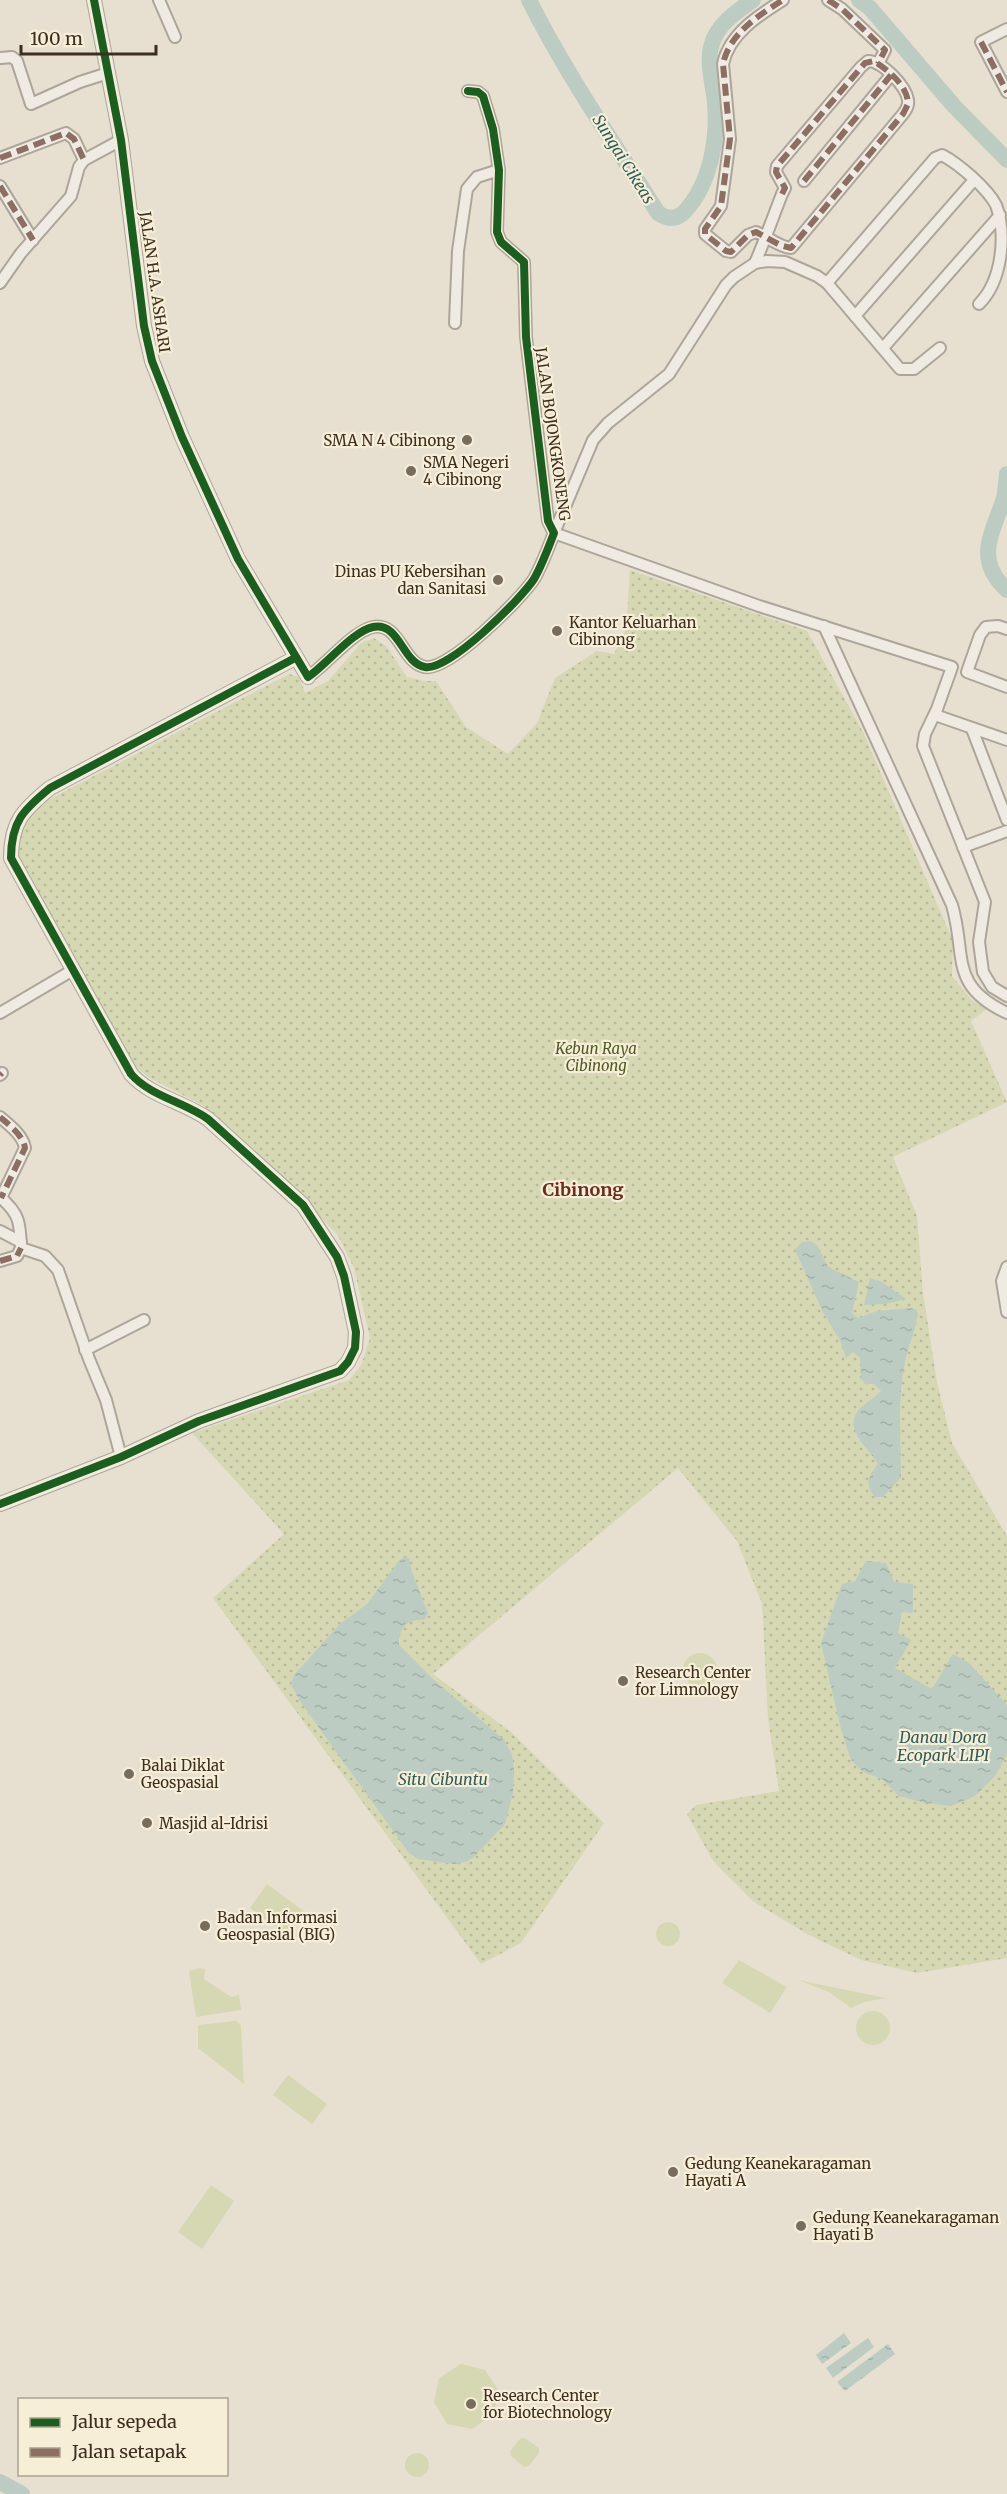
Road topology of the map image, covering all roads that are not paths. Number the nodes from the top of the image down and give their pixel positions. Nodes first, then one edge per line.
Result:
1 (94, 0) edge
2 (159, 0) edge
3 (783, 0) edge
4 (828, 0) edge
5 (1007, 29) edge
6 (176, 37) dead end
7 (1, 58) edge
8 (878, 64) junction
9 (108, 73) junction
10 (891, 75) junction
11 (468, 91) dead end
12 (1007, 92) edge
13 (121, 140) junction
14 (0, 158) edge
15 (84, 160) junction
16 (499, 170) junction
17 (974, 180) junction
18 (804, 182) dead end
19 (0, 186) edge
20 (1000, 215) junction
21 (766, 236) junction
22 (33, 240) junction
23 (755, 263) junction
24 (0, 283) edge
25 (827, 283) junction
26 (979, 304) dead end
27 (855, 316) junction
28 (456, 323) dead end
29 (883, 348) junction
30 (940, 348) dead end
31 (554, 533) junction
32 (824, 626) junction
33 (1007, 629) edge
34 (295, 658) junction
35 (952, 667) junction
36 (967, 672) junction
37 (308, 677) joint
38 (1007, 687) edge
39 (935, 715) junction
40 (972, 729) junction
41 (1007, 740) edge
42 (994, 790) junction
43 (1007, 794) edge
44 (1007, 820) edge
45 (1007, 831) edge
46 (963, 847) junction
47 (73, 970) junction
48 (1007, 996) edge
49 (0, 1013) edge
50 (1007, 1013) edge
51 (0, 1117) edge
52 (0, 1197) edge
53 (0, 1231) edge
54 (21, 1245) junction
55 (0, 1261) edge
56 (1007, 1267) edge
57 (1007, 1312) edge
58 (144, 1320) dead end
59 (86, 1350) junction
60 (121, 1457) junction
61 (0, 1503) edge

1 - 9 street, JALAN H.A. ASHARI
2 - 6 street
3 - 21 street
4 - 8 street
5 - 12 street
7 - 9 street
8 - 10 street
8 - 21 street
9 - 13 street, JALAN H.A. ASHARI
10 - 18 street
10 - 21 street
11 - 16 street
13 - 15 street
13 - 34 street, JALAN H.A. ASHARI
14 - 15 street
15 - 22 street
16 - 28 street
16 - 31 street, JALAN BOJONGKONENG
17 - 20 street
17 - 25 street
17 - 27 street
19 - 22 street
20 - 26 street
20 - 29 street
21 - 23 street
22 - 24 street
23 - 25 street
23 - 31 street
25 - 27 street
27 - 29 street
29 - 30 street
31 - 32 street
31 - 37 street, JALAN BOJONGKONENG
32 - 35 street
32 - 50 street
33 - 36 street
34 - 37 street, JALAN H.A. ASHARI
34 - 47 street
35 - 36 street
35 - 39 street
36 - 38 street
39 - 40 street
39 - 46 street
40 - 41 street
40 - 42 street
42 - 43 street
42 - 44 street
45 - 46 street
46 - 48 street
47 - 49 street
47 - 60 street
51 - 52 street
52 - 54 street
53 - 54 street
54 - 55 street
54 - 59 street
56 - 57 street
58 - 59 street
59 - 60 street
60 - 61 street

